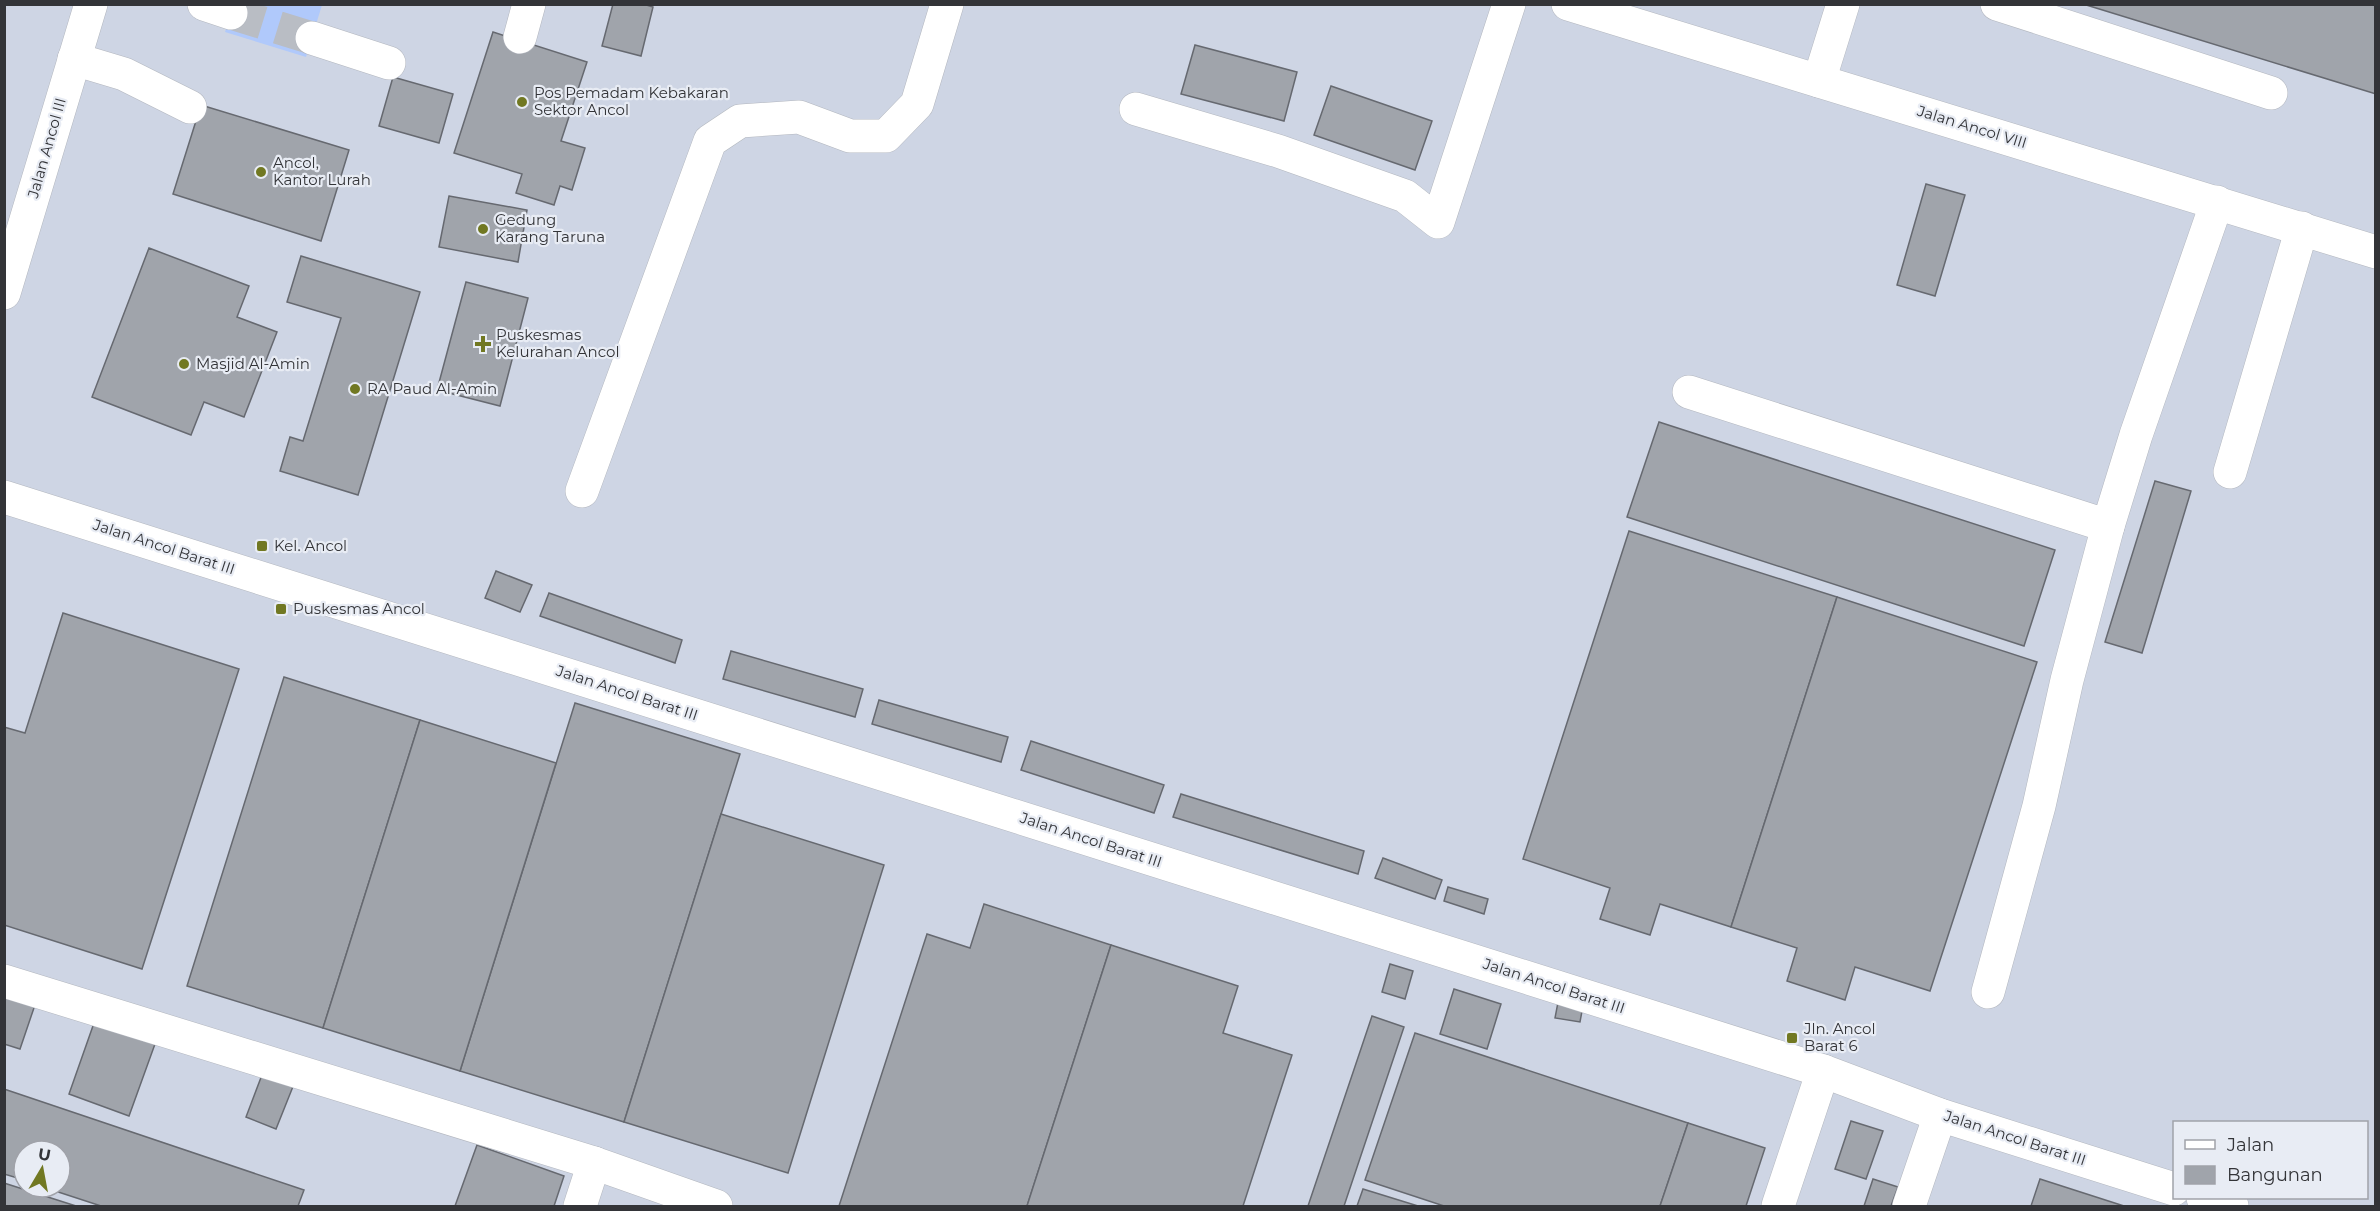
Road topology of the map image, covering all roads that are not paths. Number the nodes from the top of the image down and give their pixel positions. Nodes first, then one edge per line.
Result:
1 (91, 4) edge
2 (530, 4) edge
3 (947, 4) edge
4 (1509, 4) edge
5 (1568, 4) edge
6 (1843, 4) edge
7 (1997, 4) edge
8 (520, 37) dead end
9 (312, 38) tunnel mouth
10 (74, 59) junction
11 (389, 63) dead end
12 (1819, 81) junction
13 (2271, 93) dead end
14 (190, 107) dead end
15 (1136, 109) dead end
16 (2217, 202) junction
17 (2302, 228) junction
18 (2376, 252) edge
19 (4, 293) edge
20 (1689, 392) dead end
21 (2230, 472) dead end
22 (582, 491) dead end
23 (4, 497) edge
24 (2108, 526) junction
25 (4, 981) edge
26 (1988, 992) dead end
27 (1824, 1071) junction
28 (1940, 1115) junction
29 (594, 1163) junction
30 (2173, 1187) edge
31 (2209, 1199) edge
32 (580, 1206) edge
33 (716, 1206) edge
34 (1778, 1206) edge
35 (1909, 1206) edge
36 (2232, 1206) edge

1 - 10 street, Jalan Ancol III
2 - 8 street
3 - 22 street
4 - 15 street
5 - 12 street, Jalan Ancol VIII
6 - 12 street
7 - 13 street
9 - 11 street
10 - 14 street
10 - 19 street, Jalan Ancol III
12 - 16 street, Jalan Ancol VIII
16 - 17 street, Jalan Ancol VIII
16 - 24 street
17 - 18 street, Jalan Ancol VIII
17 - 21 street
20 - 24 street
23 - 27 street, Jalan Ancol Barat III
24 - 26 street
25 - 29 street
27 - 28 street, Jalan Ancol Barat III
27 - 34 street
28 - 30 street, Jalan Ancol Barat III
28 - 35 street
29 - 32 street
29 - 33 street
31 - 36 street

